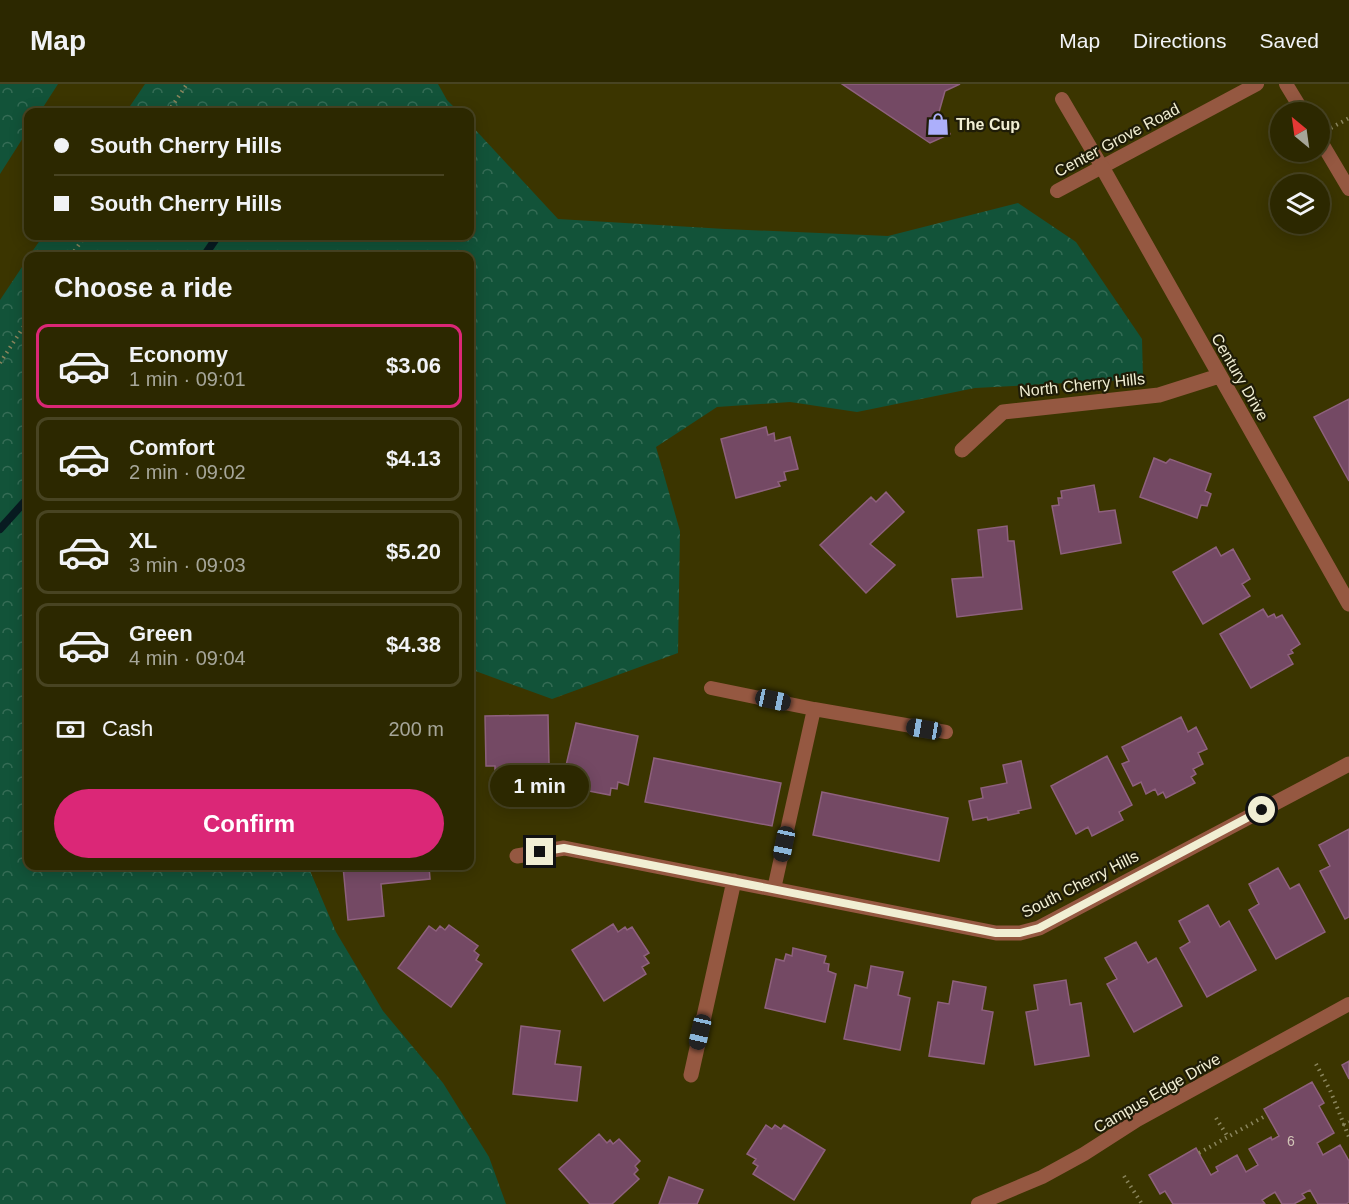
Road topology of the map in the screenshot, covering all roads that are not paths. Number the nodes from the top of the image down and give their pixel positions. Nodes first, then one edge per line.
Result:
1 (1257, 84) edge
2 (1286, 84) edge
3 (1062, 99) dead end
4 (1298, 102) edge
5 (1330, 157) edge
6 (1102, 167) junction
7 (1349, 189) edge
8 (1057, 191) dead end
9 (1219, 376) junction
10 (962, 450) dead end
11 (1349, 604) edge
12 (711, 688) dead end
13 (814, 709) junction
14 (946, 732) dead end
15 (1349, 764) edge
16 (517, 856) dead end
17 (734, 881) junction
18 (774, 889) junction
19 (1349, 1004) edge
20 (691, 1075) dead end
21 (978, 1204) edge

1 - 6 lane, Center Grove Road
2 - 4 lane
3 - 6 lane
5 - 7 lane
6 - 8 lane, Center Grove Road
6 - 9 street, Century Drive
9 - 10 street, North Cherry Hills
9 - 11 street, Century Drive
12 - 13 lane
13 - 14 lane
13 - 18 lane
15 - 18 street, South Cherry Hills
16 - 17 street, South Cherry Hills
17 - 18 street, South Cherry Hills
17 - 20 street
19 - 21 lane, Campus Edge Drive

